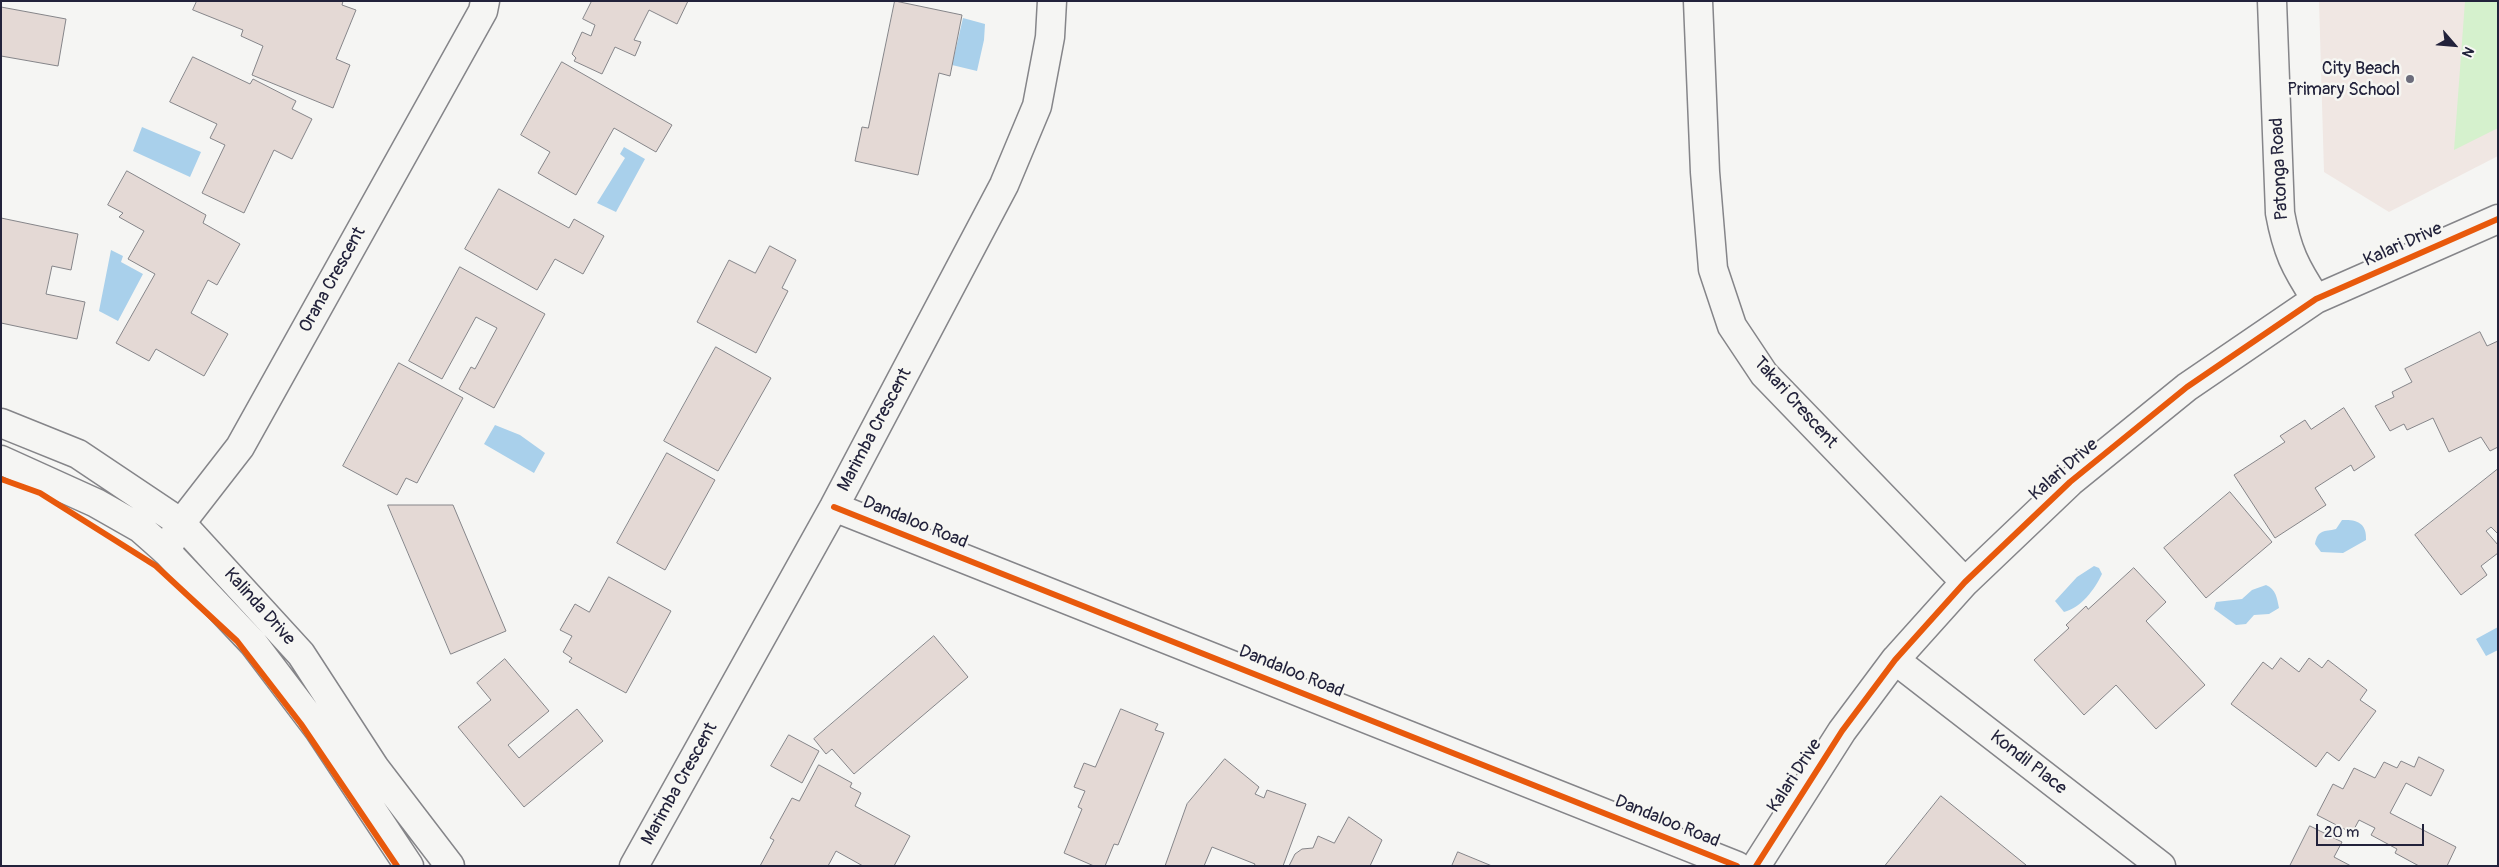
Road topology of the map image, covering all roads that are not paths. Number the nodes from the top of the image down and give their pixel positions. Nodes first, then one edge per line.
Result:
1 (486, 1) edge
2 (1052, 1) edge
3 (1698, 1) edge
4 (2272, 1) edge
5 (2498, 219) edge
6 (2316, 299) junction
7 (1, 423) edge
8 (1, 460) edge
9 (834, 507) junction
10 (182, 523) junction
11 (166, 550) junction
12 (1965, 582) junction
13 (1895, 660) junction
14 (409, 866) edge
15 (450, 866) edge
16 (634, 866) edge
17 (1737, 866) edge
18 (1756, 866) edge
19 (2161, 866) edge

1 - 10 street, Orana Crescent
2 - 9 street, Marimba Crescent
3 - 12 street, Takari Crescent
4 - 6 street, Patonga Road
5 - 6 street, Kalari Drive
6 - 12 street, Kalari Drive
7 - 10 street, Kalinda Drive
8 - 11 street, Kalinda Drive
9 - 16 street, Marimba Crescent
9 - 17 street, Dandaloo Road
10 - 11 street, Orana Crescent
10 - 15 street, Kalinda Drive
11 - 14 street, Kalinda Drive
12 - 13 street, Kalari Drive
13 - 18 street, Kalari Drive
13 - 19 street, Kondil Place

